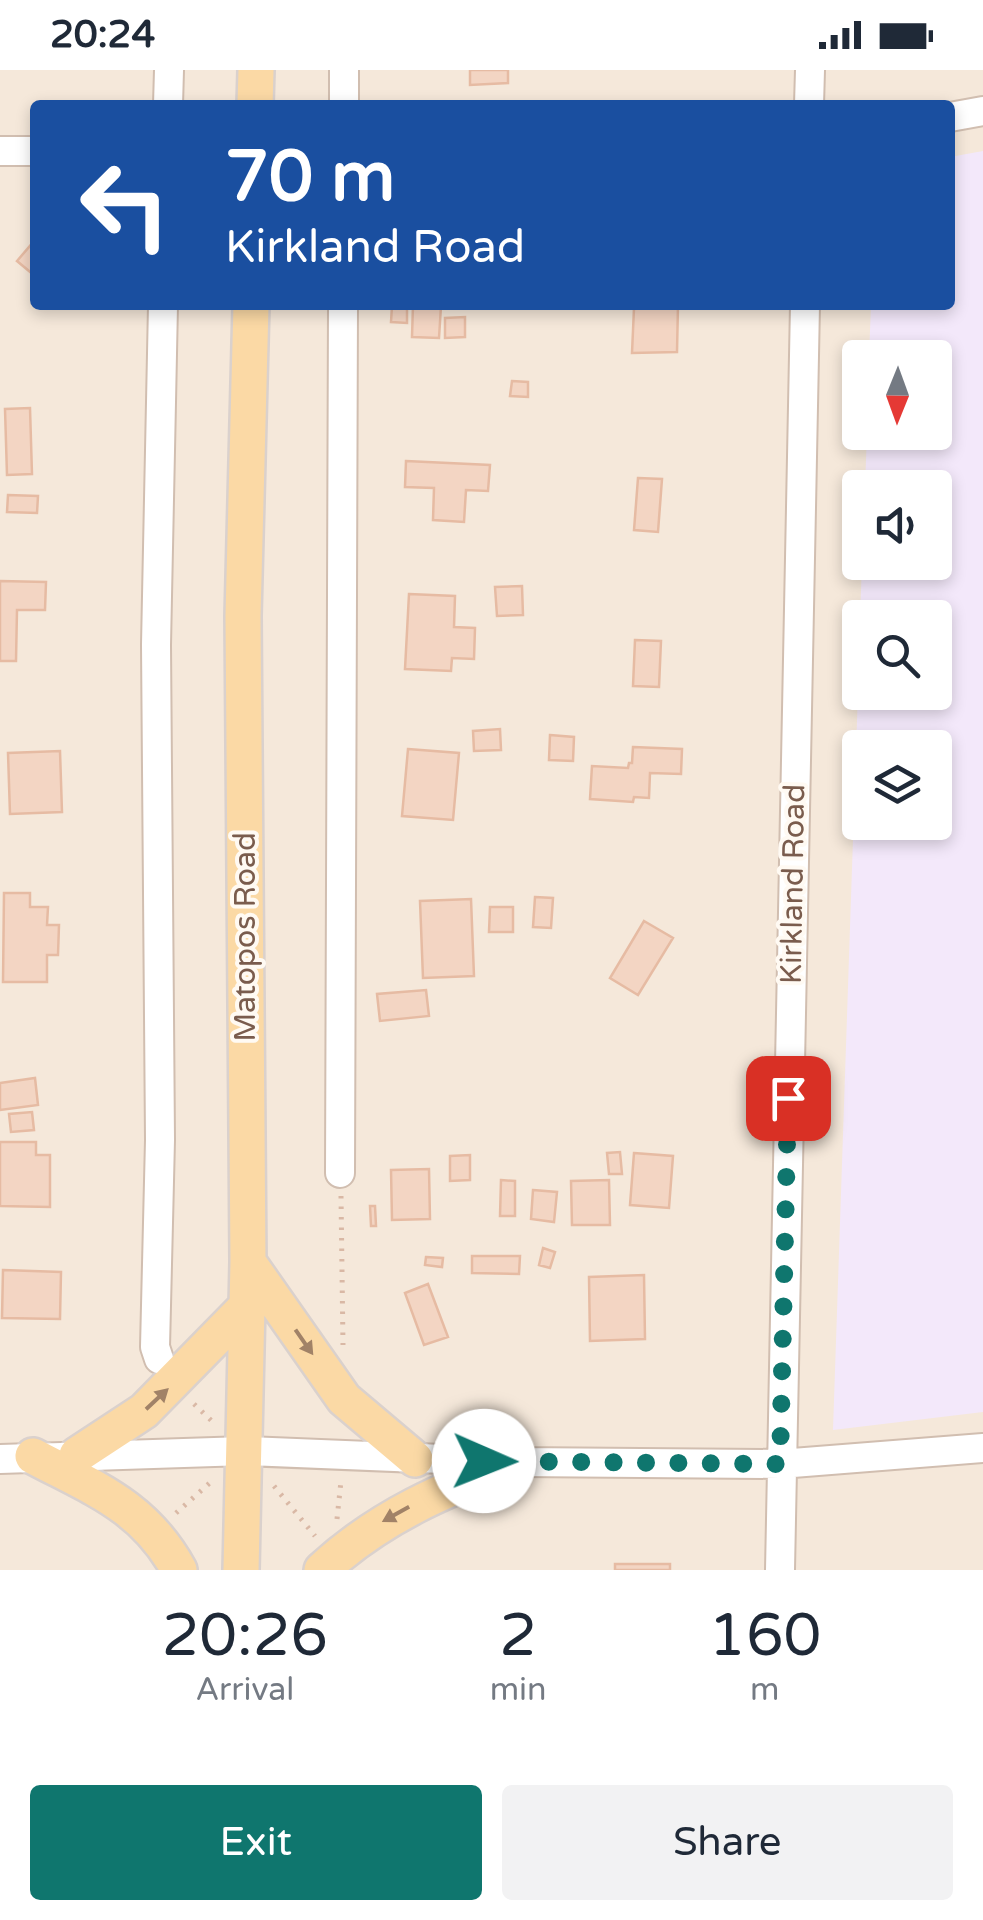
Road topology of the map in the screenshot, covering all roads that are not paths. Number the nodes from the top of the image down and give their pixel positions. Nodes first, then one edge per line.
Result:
1 (168, 70) edge
2 (256, 70) edge
3 (344, 70) edge
4 (810, 70) edge
5 (168, 100) edge
6 (255, 100) edge
7 (344, 100) edge
8 (810, 100) edge
9 (983, 110) edge
10 (955, 116) edge
11 (0, 151) edge
12 (30, 152) edge
13 (163, 310) edge
14 (251, 310) edge
15 (343, 310) edge
16 (805, 310) edge
17 (340, 1173) dead end
18 (248, 1262) junction
19 (248, 1305) junction
20 (166, 1372) junction
21 (983, 1448) edge
22 (245, 1452) junction
23 (77, 1455) junction
24 (16, 1458) edge
25 (414, 1459) junction
26 (518, 1462) junction
27 (780, 1464) junction
28 (328, 1564) edge
29 (179, 1570) edge
30 (241, 1570) edge
31 (780, 1570) edge

1 - 5 street
2 - 6 main road
3 - 7 street
4 - 8 street
9 - 10 street
11 - 12 street
13 - 20 street
14 - 18 main road, Matopos Road
15 - 17 street
16 - 27 street, Kirkland Road
18 - 19 main road, Matopos Road
18 -> 25 main road
19 - 20 main road
19 - 22 main road, Matopos Road
23 -> 20 main road
21 - 27 street
22 - 23 street
22 - 25 street
22 - 30 main road, Matopos Road
23 - 24 street
24 - 29 main road
25 - 26 street
26 - 27 street
26 -> 28 main road
27 - 31 street, Kirkland Road

